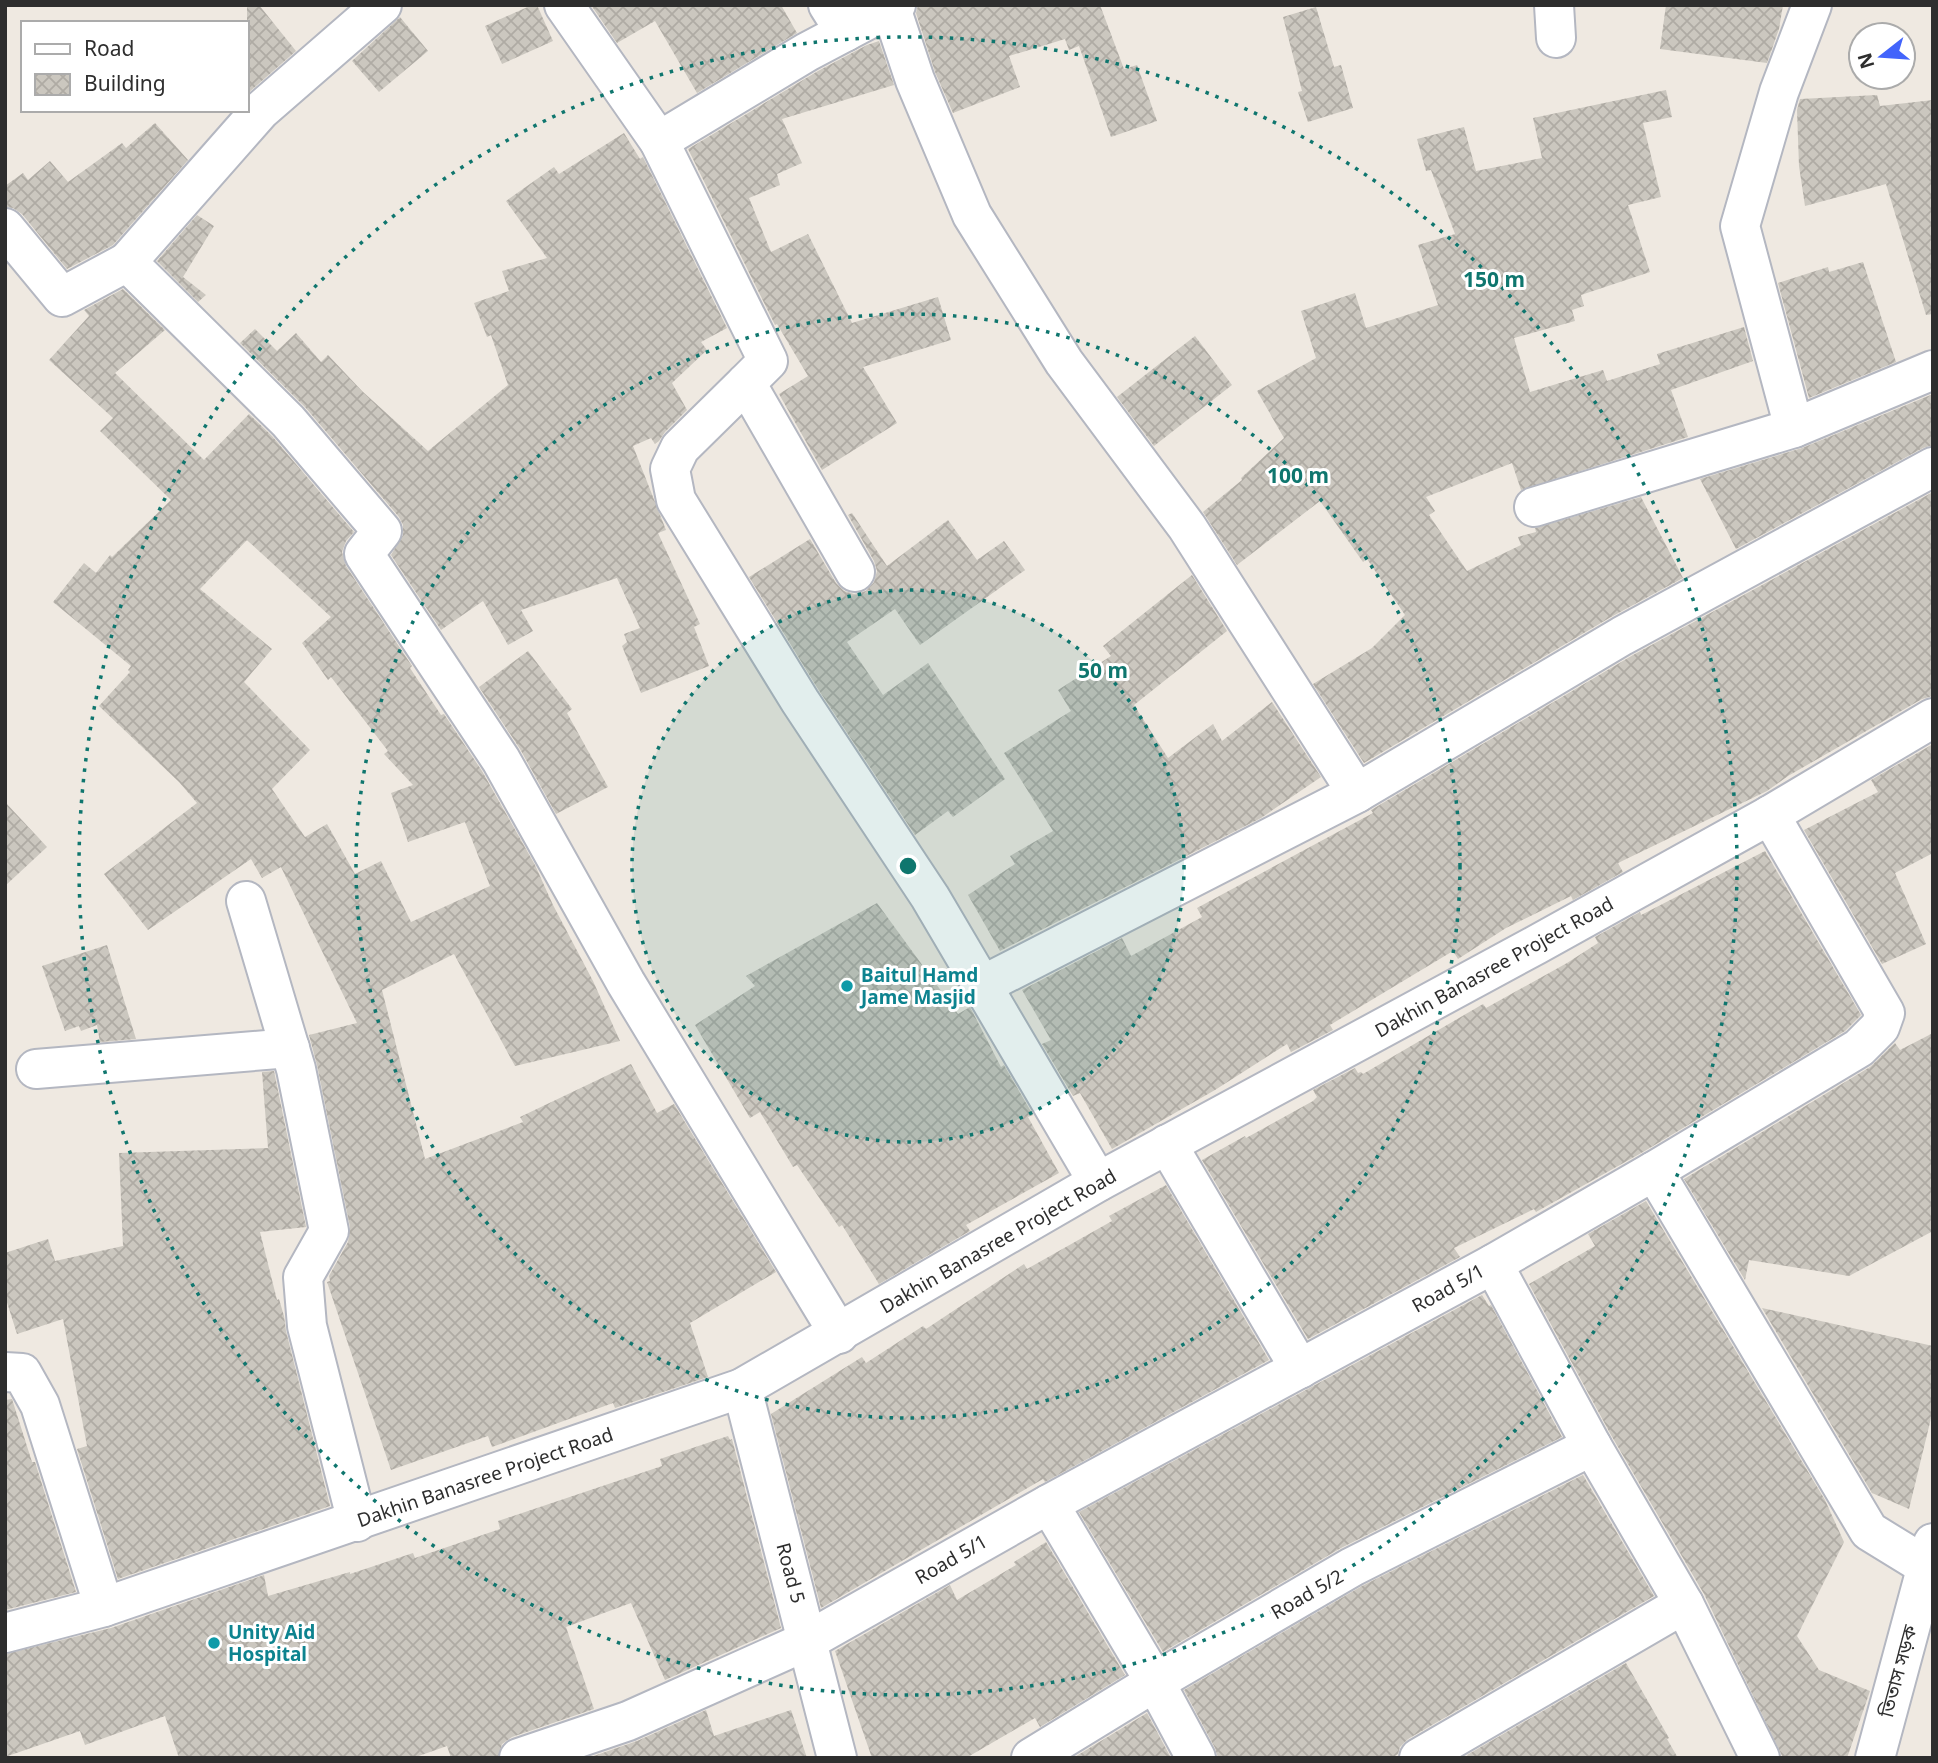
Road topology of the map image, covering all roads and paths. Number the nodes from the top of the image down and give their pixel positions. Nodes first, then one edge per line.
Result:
1 (382, 5) edge
2 (564, 5) edge
3 (1812, 5) edge
4 (893, 7) edge
5 (837, 19) edge
6 (659, 141) junction
7 (5, 228) edge
8 (127, 262) junction
9 (1933, 370) edge
10 (746, 383) junction
11 (1794, 428) junction
12 (1933, 467) edge
13 (1534, 507) dead end
14 (855, 572) dead end
15 (1933, 719) edge
16 (1357, 793) junction
17 (1769, 815) junction
18 (246, 901) dead end
19 (981, 986) junction
20 (290, 1048) junction
21 (36, 1069) dead end
22 (1167, 1144) junction
23 (1654, 1171) junction
24 (1098, 1182) junction
25 (1493, 1264) junction
26 (839, 1334) junction
27 (1300, 1369) junction
28 (5, 1372) edge
29 (742, 1388) junction
30 (1592, 1446) junction
31 (1049, 1504) junction
32 (357, 1522) junction
33 (1931, 1559) edge
34 (1684, 1604) junction
35 (104, 1607) junction
36 (5, 1633) edge
37 (809, 1640) junction
38 (1155, 1682) junction
39 (519, 1758) edge
40 (837, 1758) edge
41 (1031, 1758) edge
42 (1196, 1758) edge
43 (1419, 1758) edge
44 (1760, 1758) edge
45 (1875, 1758) edge

1 - 8 street
2 - 6 street
3 - 11 street
4 - 5 street
4 - 16 street
5 - 6 street
6 - 10 street
7 - 8 street
8 - 26 street
9 - 11 street
10 - 14 street
10 - 19 street
11 - 13 street
12 - 16 street
15 - 17 street, Dakhin Banasree Project Road
16 - 19 street
17 - 22 street, Dakhin Banasree Project Road
17 - 23 street, Road 5/1
18 - 20 street
19 - 24 street
20 - 21 street
20 - 32 street
22 - 24 street, Dakhin Banasree Project Road
22 - 27 street
23 - 25 street, Road 5/1
23 - 33 street
24 - 26 street, Dakhin Banasree Project Road
25 - 27 street, Road 5/1
25 - 30 street
26 - 29 street, Dakhin Banasree Project Road
27 - 31 street, Road 5/1
28 - 35 street
29 - 32 street, Dakhin Banasree Project Road
29 - 37 street, Road 5
30 - 34 street
30 - 38 street, Road 5/2
31 - 37 street, Road 5/1
31 - 38 street
32 - 35 street, Dakhin Banasree Project Road
33 - 45 street, তিতাস সড়ক
34 - 43 street
34 - 44 street
35 - 36 street, Dakhin Banasree Project Road
37 - 39 street, Road 5/1
37 - 40 street, Road 5
38 - 41 street, Road 5/2
38 - 42 street

